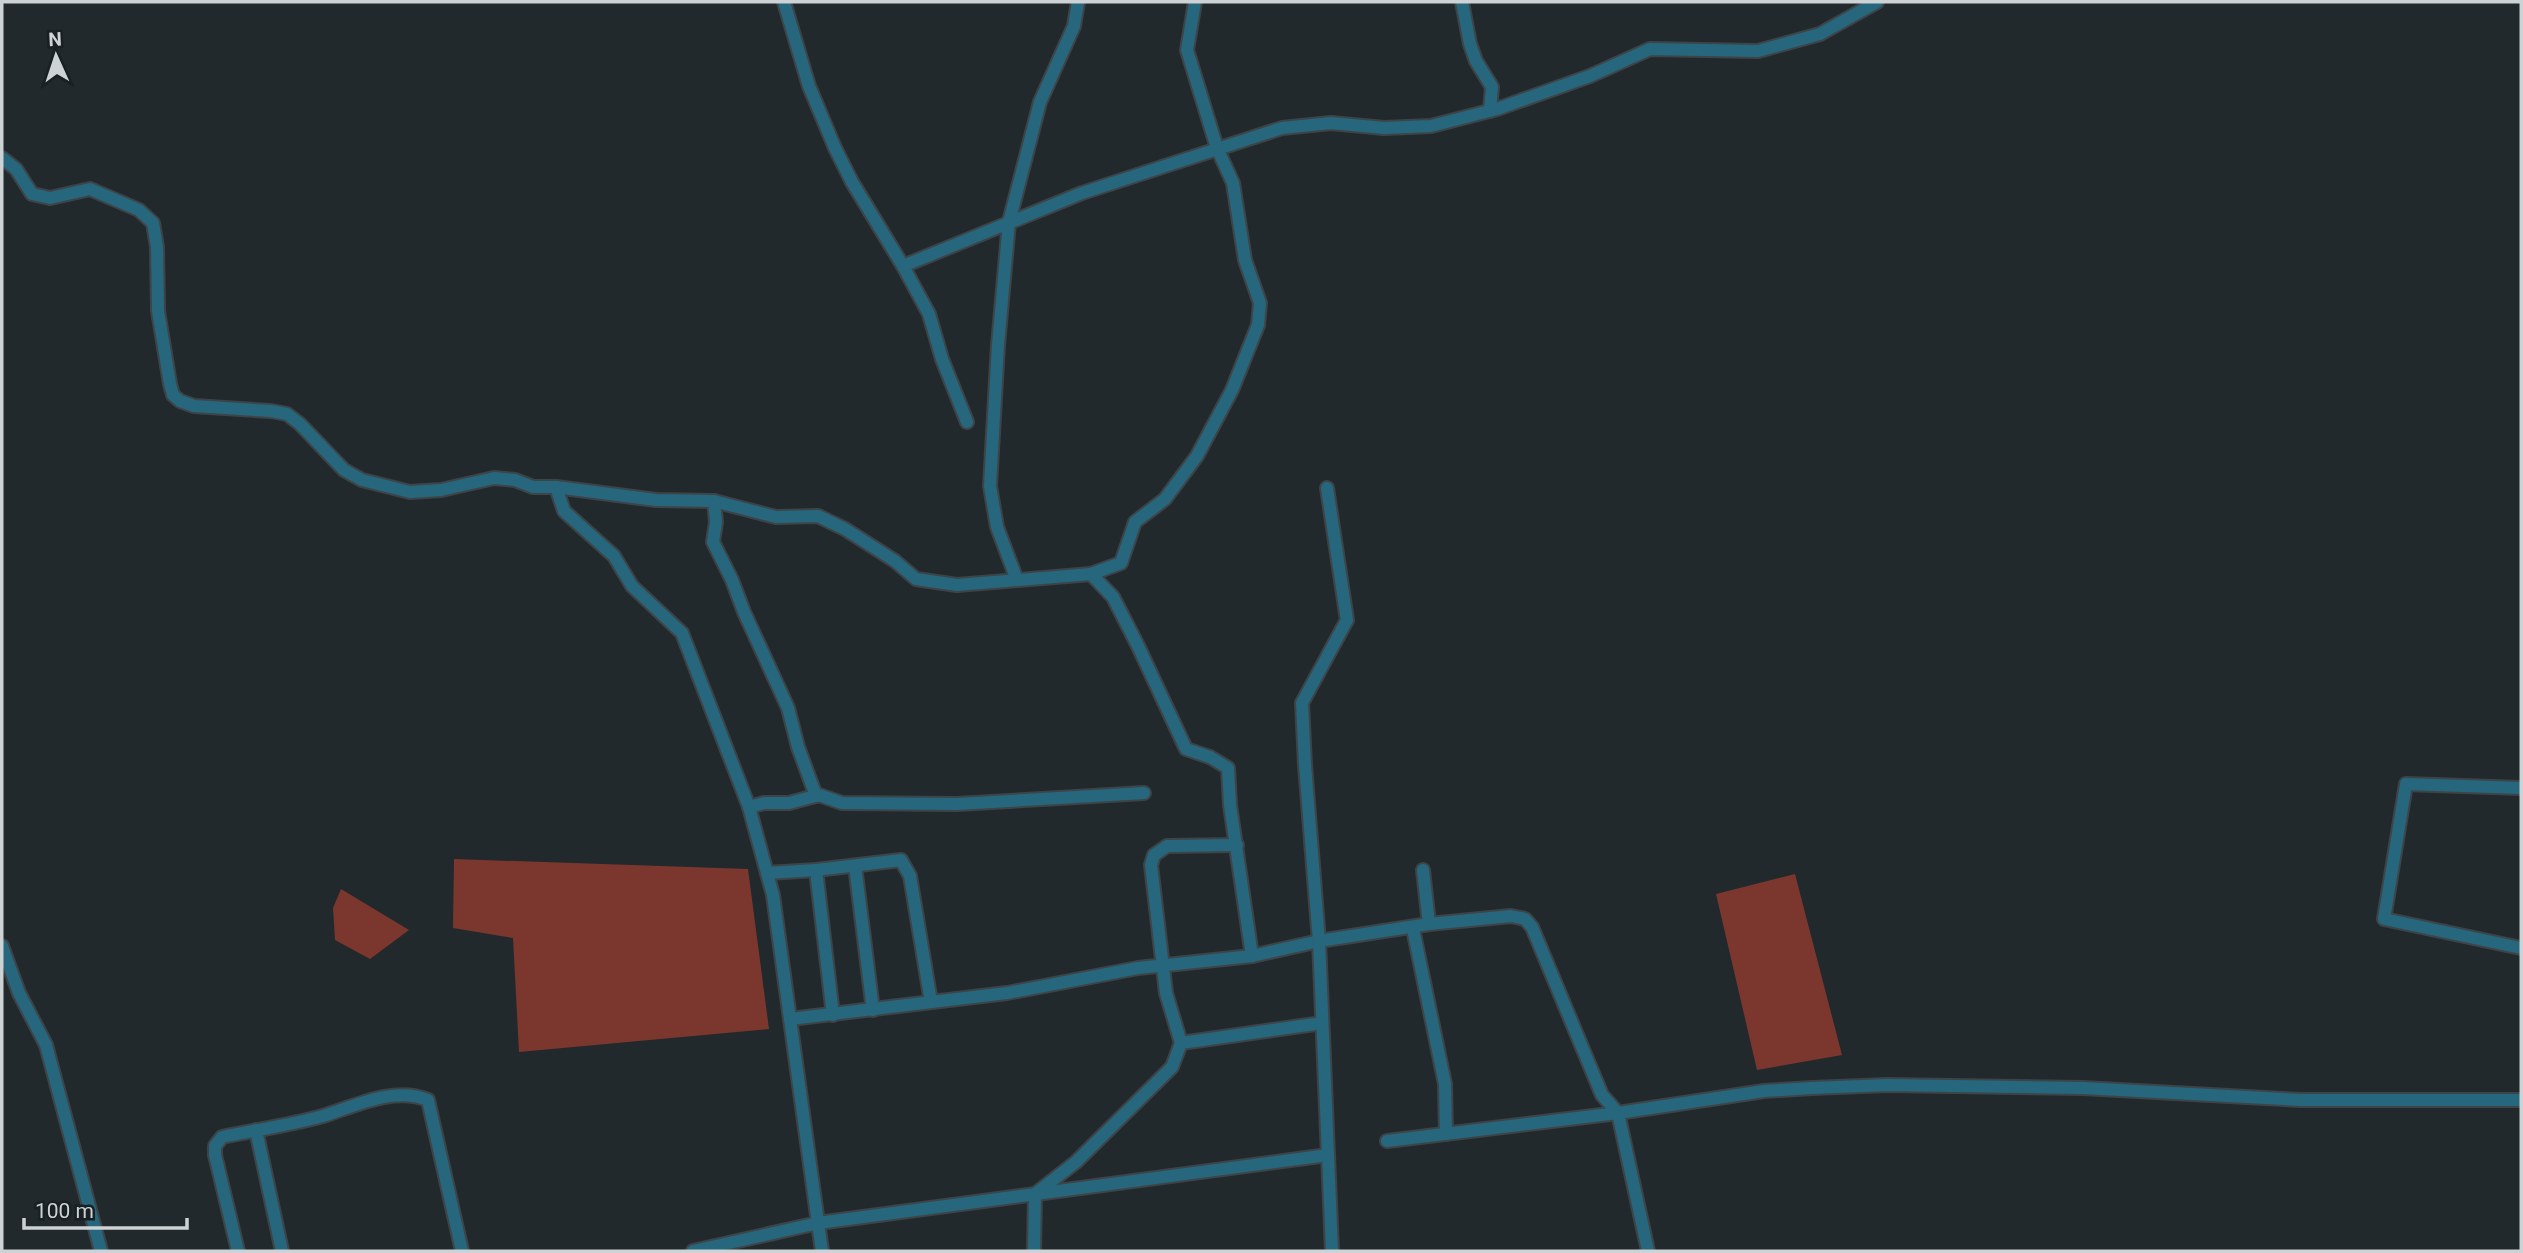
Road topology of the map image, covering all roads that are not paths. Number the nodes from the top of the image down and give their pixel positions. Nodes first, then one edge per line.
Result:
1 (784, 2) edge
2 (1078, 2) edge
3 (1195, 2) edge
4 (1462, 2) edge
5 (1877, 2) edge
6 (1490, 111) junction
7 (1217, 148) junction
8 (2, 158) edge
9 (1009, 222) junction
10 (903, 266) junction
11 (967, 422) dead end
12 (556, 487) junction
13 (1326, 488) dead end
14 (714, 501) junction
15 (1091, 574) junction
16 (1017, 580) junction
17 (2521, 788) edge
18 (1144, 793) dead end
19 (817, 796) junction
20 (749, 807) junction
21 (1237, 845) junction
22 (855, 866) junction
23 (816, 870) junction
24 (1423, 870) dead end
25 (767, 873) junction
26 (1429, 924) junction
27 (1413, 929) junction
28 (1319, 941) junction
29 (2, 946) edge
30 (2521, 948) edge
31 (1252, 956) junction
32 (1163, 965) junction
33 (931, 1002) junction
34 (873, 1010) junction
35 (833, 1015) junction
36 (790, 1019) junction
37 (1322, 1023) junction
38 (1181, 1044) junction
39 (2521, 1100) edge
40 (1618, 1113) junction
41 (256, 1130) junction
42 (1446, 1133) junction
43 (1387, 1141) dead end
44 (1328, 1156) junction
45 (1035, 1194) junction
46 (818, 1223) junction
47 (717, 1248) edge
48 (101, 1251) edge
49 (238, 1251) edge
50 (282, 1251) edge
51 (462, 1251) edge
52 (694, 1251) edge
53 (822, 1251) edge
54 (1034, 1251) edge
55 (1332, 1251) edge
56 (1648, 1251) edge

1 - 10 street
2 - 9 street
3 - 7 street
4 - 6 street
5 - 6 street
6 - 7 street
7 - 9 street
7 - 15 street
8 - 12 street
9 - 10 street
9 - 16 street
10 - 11 street
12 - 14 street
12 - 20 street
13 - 28 street
14 - 16 street
14 - 19 street
15 - 16 street
15 - 21 street
17 - 30 street
18 - 19 street
19 - 20 street
20 - 25 street
21 - 31 street
21 - 32 street
22 - 23 street
22 - 33 street
22 - 34 street
23 - 25 street
23 - 35 street
24 - 26 street
25 - 36 street
26 - 27 street
26 - 40 street
27 - 28 street
27 - 42 street
28 - 31 street
28 - 37 street
29 - 48 street
31 - 32 street
32 - 33 street
32 - 38 street
33 - 34 street
34 - 35 street
35 - 36 street
36 - 46 street
37 - 38 street
37 - 44 street
38 - 45 street
39 - 40 street
40 - 42 street
40 - 56 street
41 - 49 street
41 - 50 street
41 - 51 street
42 - 43 street
44 - 45 street
44 - 55 street
45 - 46 street
45 - 54 street
46 - 47 street
46 - 53 street
47 - 52 street

